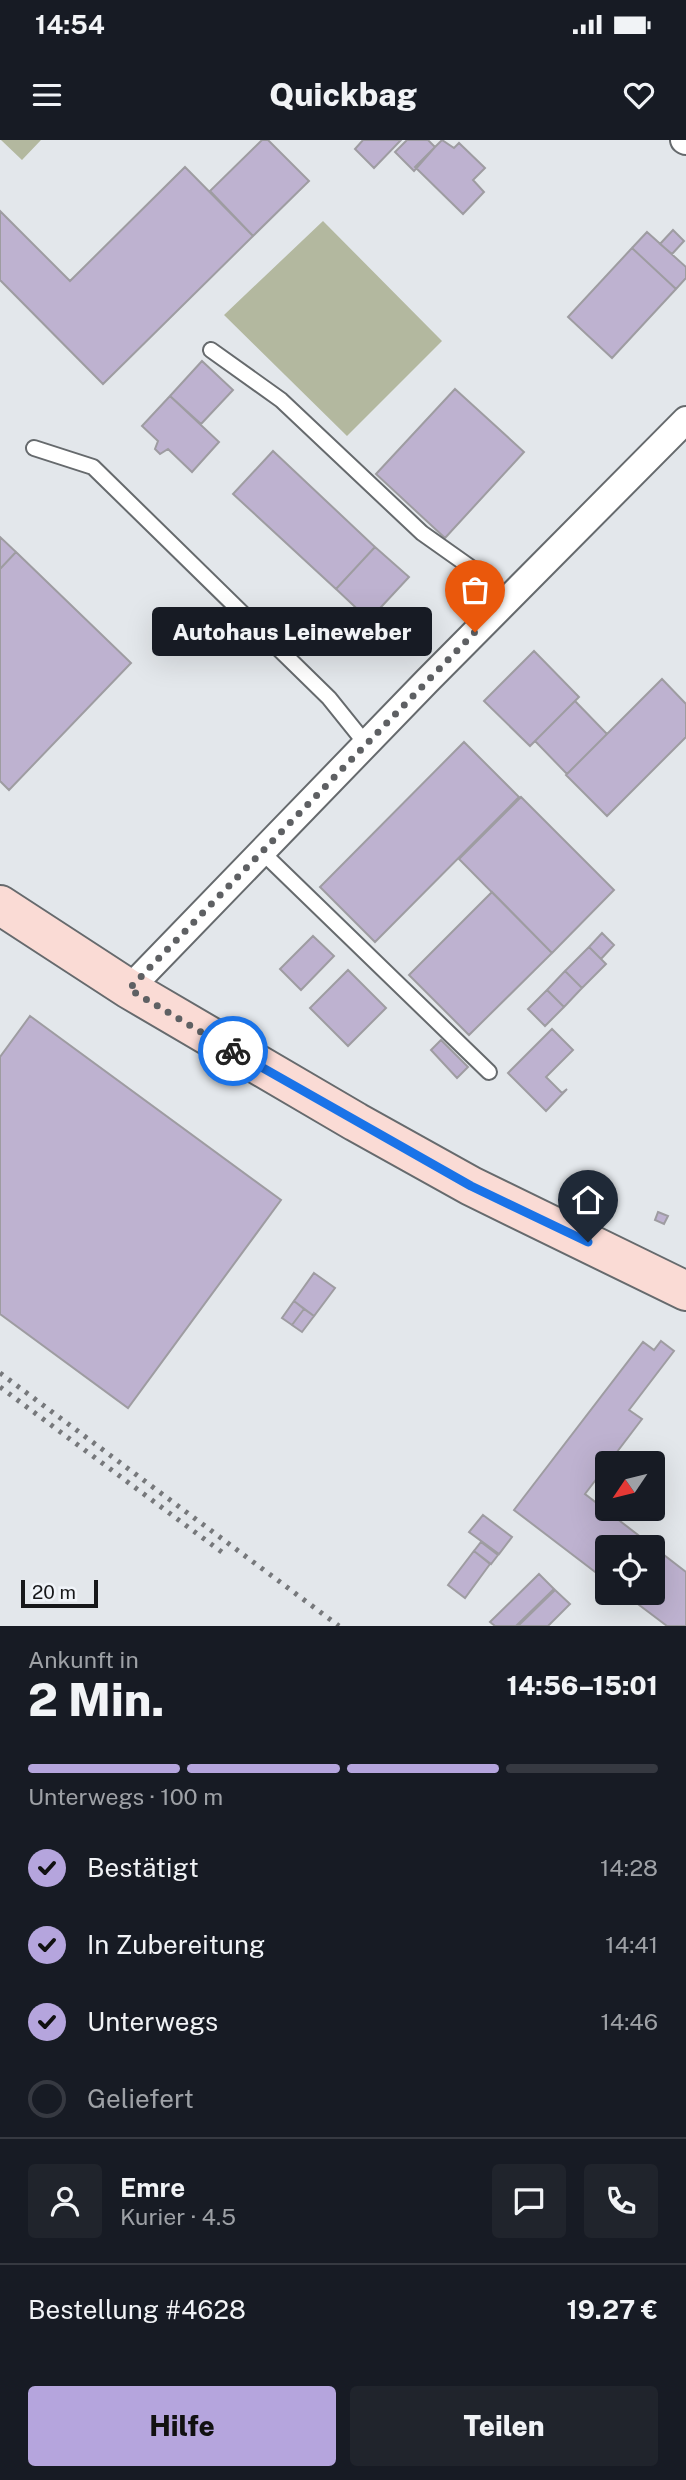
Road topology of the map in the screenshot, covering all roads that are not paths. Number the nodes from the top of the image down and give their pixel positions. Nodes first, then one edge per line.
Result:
1 (211, 350) dead end
2 (686, 420) edge
3 (33, 448) dead end
4 (507, 600) junction
5 (366, 744) junction
6 (262, 852) junction
7 (0, 905) edge
8 (129, 989) junction
9 (489, 1073) dead end
10 (686, 1291) edge

1 - 4 lane
2 - 4 street
3 - 5 lane
4 - 5 street
5 - 6 street
6 - 8 street
6 - 9 lane
7 - 8 main road
8 - 10 main road

